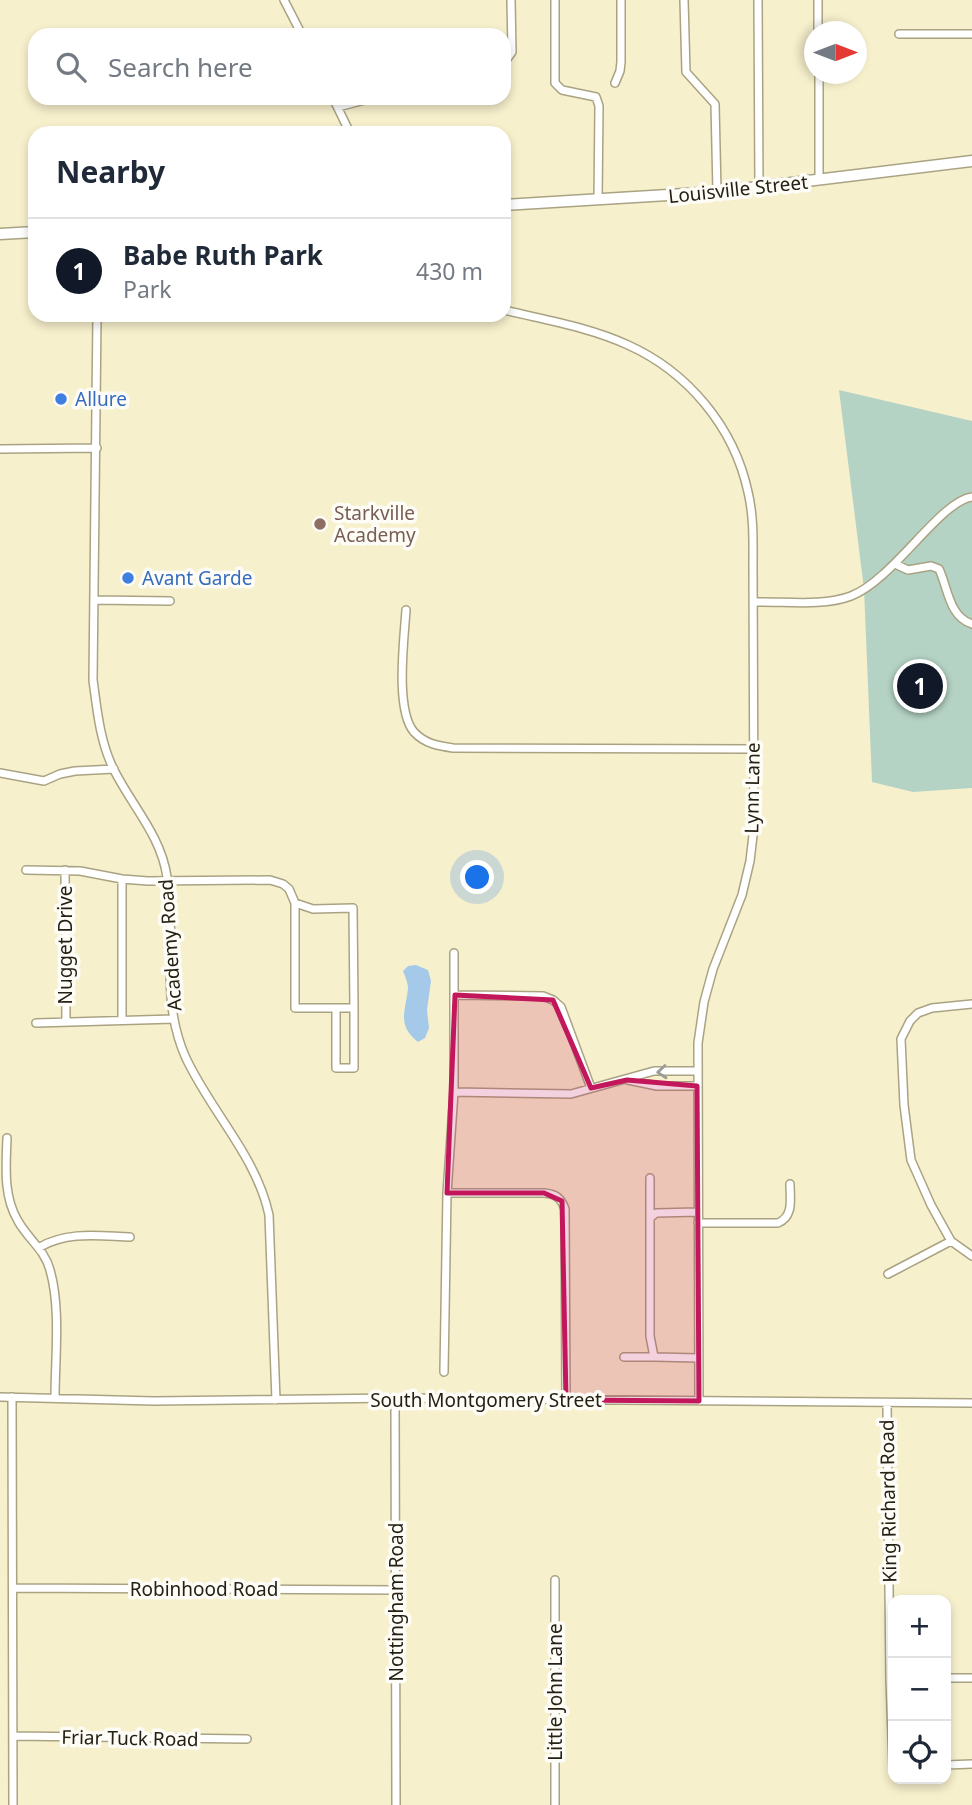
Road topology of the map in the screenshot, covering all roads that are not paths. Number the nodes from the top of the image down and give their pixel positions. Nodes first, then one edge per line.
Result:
1 (284, 0) edge
2 (511, 0) edge
3 (555, 0) edge
4 (621, 0) edge
5 (684, 0) edge
6 (758, 0) edge
7 (818, 0) edge
8 (818, 21) edge
9 (298, 28) edge
10 (899, 34) dead end
11 (972, 34) edge
12 (511, 53) edge
13 (615, 83) dead end
14 (819, 84) edge
15 (346, 105) edge
16 (338, 107) joint
17 (347, 126) edge
18 (972, 161) edge
19 (819, 180) junction
20 (759, 187) junction
21 (717, 192) junction
22 (598, 200) junction
23 (511, 205) edge
24 (28, 232) edge
25 (0, 234) edge
26 (511, 312) edge
27 (97, 322) edge
28 (97, 448) junction
29 (0, 449) edge
30 (972, 497) edge
31 (895, 564) junction
32 (95, 600) junction
33 (170, 601) dead end
34 (753, 602) junction
35 (406, 610) dead end
36 (972, 624) edge
37 (753, 749) junction
38 (114, 769) junction
39 (0, 773) edge
40 (26, 870) dead end
41 (65, 870) junction
42 (121, 879) junction
43 (168, 882) junction
44 (295, 903) junction
45 (454, 953) dead end
46 (455, 995) junction
47 (972, 1004) edge
48 (336, 1008) junction
49 (354, 1008) junction
50 (121, 1019) junction
51 (174, 1019) junction
52 (66, 1021) junction
53 (36, 1023) dead end
54 (697, 1071) junction
55 (627, 1080) junction
56 (697, 1086) junction
57 (591, 1088) junction
58 (454, 1092) junction
59 (7, 1138) dead end
60 (650, 1178) dead end
61 (790, 1184) dead end
62 (447, 1193) junction
63 (698, 1212) junction
64 (650, 1218) junction
65 (698, 1223) junction
66 (130, 1237) dead end
67 (951, 1241) junction
68 (40, 1247) junction
69 (972, 1256) edge
70 (888, 1274) dead end
71 (624, 1357) dead end
72 (654, 1357) junction
73 (699, 1358) junction
74 (444, 1372) dead end
75 (0, 1397) edge
76 (12, 1397) junction
77 (55, 1398) junction
78 (395, 1398) junction
79 (276, 1400) junction
80 (566, 1400) junction
81 (699, 1401) junction
82 (887, 1403) junction
83 (972, 1403) edge
84 (555, 1580) dead end
85 (13, 1588) junction
86 (396, 1590) junction
87 (891, 1658) edge
88 (951, 1678) edge
89 (972, 1678) edge
90 (13, 1736) junction
91 (247, 1739) dead end
92 (972, 1764) edge
93 (951, 1765) edge
94 (13, 1805) edge
95 (396, 1805) edge
96 (555, 1805) edge

1 - 9 street
2 - 12 street
3 - 22 street
4 - 13 street
5 - 21 street
6 - 20 street
7 - 8 street
10 - 11 street
14 - 19 street
15 - 16 street
16 - 17 street
18 - 19 main road, Louisville Street
19 - 20 main road, Louisville Street
20 - 21 main road, Louisville Street
21 - 22 main road, Louisville Street
22 - 23 main road, Louisville Street
24 - 25 main road
26 - 34 street, Lynn Lane
27 - 28 street, Academy Road
28 - 29 street
28 - 32 street, Academy Road
30 - 31 street
31 - 34 street
31 - 36 street
32 - 33 street
32 - 38 street, Academy Road
34 - 37 street, Lynn Lane
35 - 37 street
37 - 54 street, Lynn Lane
38 - 39 street
38 - 43 street, Academy Road
40 - 41 street
41 - 42 street
41 - 52 street, Nugget Drive
42 - 43 street
42 - 50 street
43 - 44 street
43 - 51 street, Academy Road
44 - 48 street
44 - 49 street
45 - 46 street
46 - 57 street
46 - 58 street
47 - 67 street
48 - 49 street
48 - 49 street
50 - 51 street
50 - 52 street
51 - 79 street, Academy Road
52 - 53 street
54 -> 55 street
54 - 56 street, Lynn Lane
55 - 56 street
55 - 57 street
56 - 63 street, Lynn Lane
57 - 58 street
58 - 62 street
59 - 68 street
60 - 64 street
61 - 65 street
62 - 74 street
62 - 80 street
63 - 64 street
63 - 65 street, Lynn Lane
64 - 72 street
65 - 73 street, Lynn Lane
66 - 68 street
67 - 69 street
67 - 70 street
68 - 77 street
71 - 72 street
72 - 73 street
73 - 81 street, Lynn Lane
75 - 76 street, South Montgomery Street
76 - 77 street, South Montgomery Street
76 - 85 street
77 - 79 street, South Montgomery Street
78 - 79 street, South Montgomery Street
78 - 80 street, South Montgomery Street
78 - 86 street, Nottingham Road
80 - 81 street, South Montgomery Street
81 - 82 street, South Montgomery Street
82 - 83 street, South Montgomery Street
82 - 87 street, King Richard Road
84 - 96 street, Little John Lane
85 - 86 street, Robinhood Road
85 - 90 street
86 - 95 street, Nottingham Road
88 - 89 street
90 - 91 street, Friar Tuck Road
90 - 94 street
92 - 93 street

